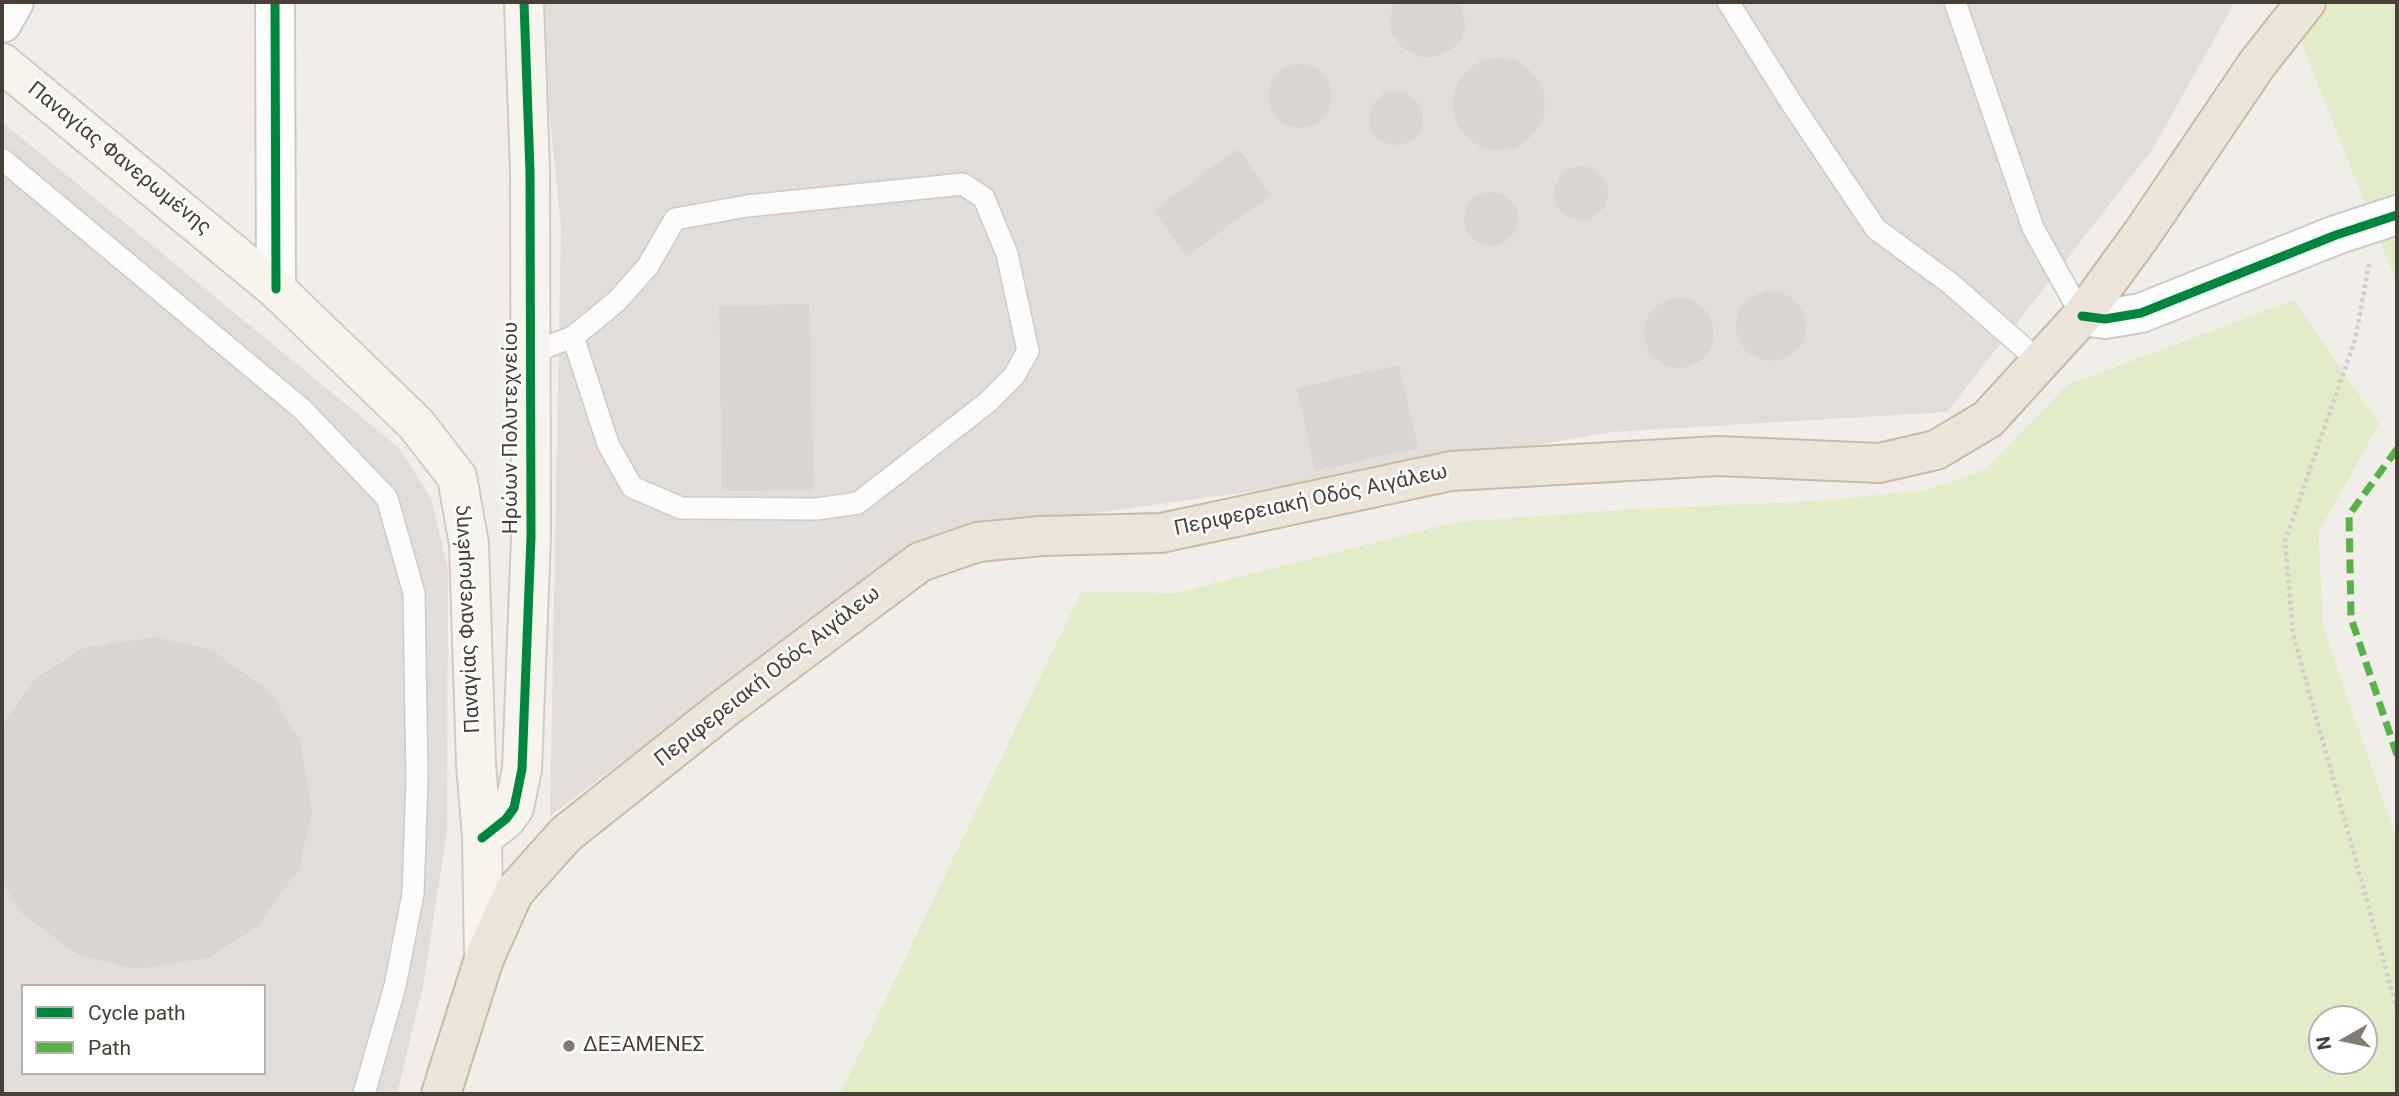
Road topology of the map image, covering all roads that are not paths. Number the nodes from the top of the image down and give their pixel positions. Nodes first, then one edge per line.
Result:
1 (14, 2) edge
2 (275, 2) edge
3 (524, 2) edge
4 (1728, 2) edge
5 (1955, 2) edge
6 (2283, 2) edge
7 (2306, 2) edge
8 (2, 23) edge
9 (2, 63) edge
10 (2257, 64) junction
11 (2, 159) edge
12 (2387, 218) edge
13 (276, 289) junction
14 (2082, 316) junction
15 (573, 337) junction
16 (528, 354) junction
17 (2040, 363) junction
18 (482, 838) junction
19 (484, 959) junction
20 (364, 1094) edge
21 (440, 1094) edge

1 - 8 street
2 - 13 street
3 - 16 main road, Ηρώων Πολυτεχνείου
4 - 17 lane
5 - 14 lane
6 - 10 highway, Περιφερειακή Οδός Αιγάλεω
7 - 10 highway, Περιφερειακή Οδός Αιγάλεω
9 - 13 main road, Παναγίας Φανερωμένης
10 - 14 highway, Περιφερειακή Οδός Αιγάλεω
11 - 20 lane
12 - 14 street
13 - 18 main road, Παναγίας Φανερωμένης
14 - 17 highway, Περιφερειακή Οδός Αιγάλεω
15 - 15 lane
15 - 16 lane
16 - 18 main road, Ηρώων Πολυτεχνείου
17 - 19 highway, Περιφερειακή Οδός Αιγάλεω
18 - 19 main road, Παναγίας Φανερωμένης
19 - 21 highway, Περιφερειακή Οδός Αιγάλεω

